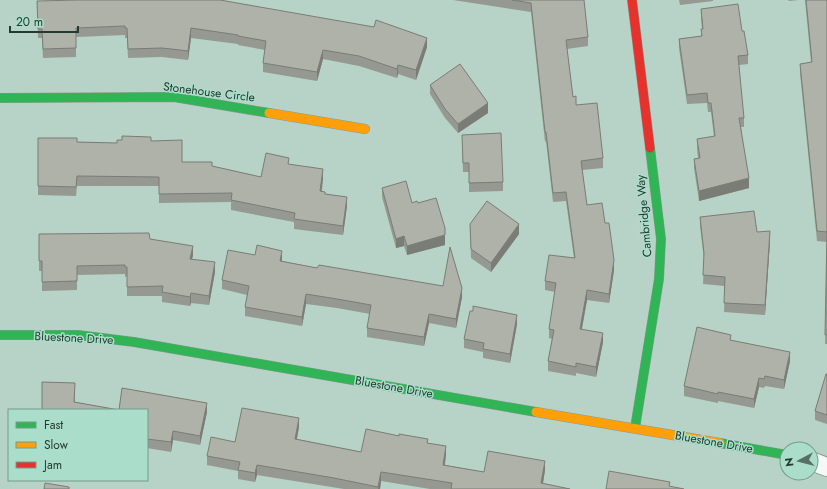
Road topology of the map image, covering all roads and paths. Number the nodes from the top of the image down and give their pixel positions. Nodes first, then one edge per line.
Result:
1 (632, 0) edge
2 (0, 98) edge
3 (365, 129) dead end
4 (0, 335) edge
5 (635, 428) junction
6 (779, 454) edge

1 - 5 street, Cambridge Way
2 - 3 street, Stonehouse Circle
4 - 5 street, Bluestone Drive
5 - 6 street, Bluestone Drive

